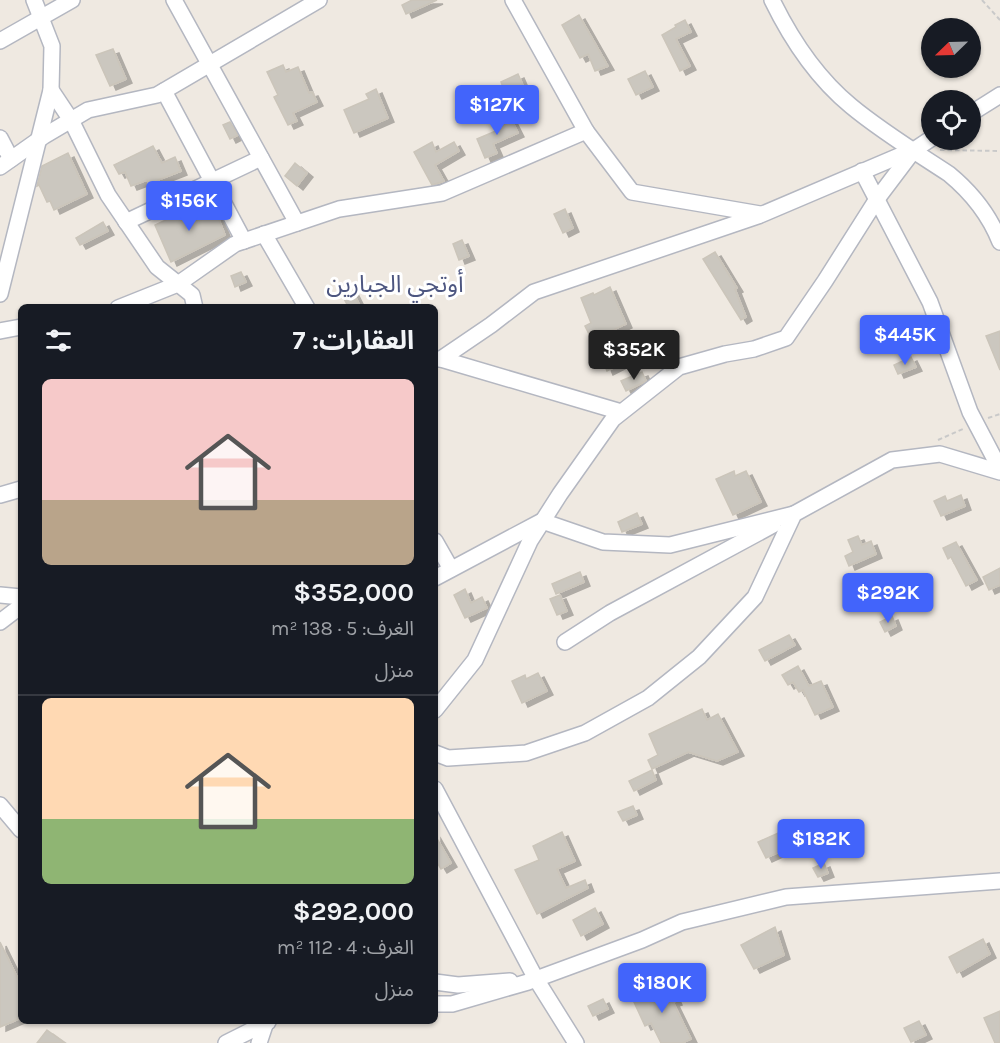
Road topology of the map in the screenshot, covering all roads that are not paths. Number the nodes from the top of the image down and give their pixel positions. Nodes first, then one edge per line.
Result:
1 (34, 0) edge
2 (72, 0) edge
3 (174, 0) edge
4 (299, 0) edge
5 (319, 0) edge
6 (513, 0) edge
7 (772, 0) edge
8 (41, 18) junction
9 (286, 18) junction
10 (0, 41) edge
11 (209, 63) junction
12 (51, 90) junction
13 (164, 91) junction
14 (1000, 95) edge
15 (981, 107) edge
16 (71, 120) junction
17 (586, 131) junction
18 (0, 138) edge
19 (37, 141) junction
20 (921, 145) edge
21 (914, 150) junction
22 (261, 158) junction
23 (6, 163) edge
24 (862, 171) junction
25 (212, 182) junction
26 (877, 199) junction
27 (763, 214) junction
28 (126, 222) junction
29 (297, 224) junction
30 (264, 234) junction
31 (243, 242) junction
32 (1000, 242) edge
33 (178, 284) junction
34 (0, 294) edge
35 (128, 304) edge
36 (194, 304) edge
37 (305, 304) edge
38 (18, 328) edge
39 (0, 331) edge
40 (438, 359) edge
41 (621, 412) junction
42 (1000, 470) edge
43 (18, 490) edge
44 (0, 495) edge
45 (794, 514) junction
46 (542, 521) junction
47 (438, 546) edge
48 (451, 569) junction
49 (438, 576) edge
50 (0, 595) edge
51 (18, 597) edge
52 (18, 608) edge
53 (0, 622) edge
54 (565, 642) dead end
55 (438, 706) edge
56 (438, 754) edge
57 (438, 795) edge
58 (0, 805) edge
59 (18, 826) edge
60 (1000, 881) edge
61 (536, 979) junction
62 (438, 982) edge
63 (438, 1004) edge
64 (263, 1024) edge
65 (266, 1024) edge
66 (226, 1043) edge
67 (259, 1043) edge
68 (576, 1043) edge

1 - 8 street
2 - 8 street
3 - 11 street
4 - 9 street
5 - 9 street
6 - 17 street
7 - 21 street
8 - 10 street
8 - 12 street
9 - 11 street
11 - 13 street
11 - 22 street
12 - 16 street
12 - 19 street
13 - 16 street
13 - 25 street
14 - 15 street
16 - 19 street
16 - 28 street
17 - 27 street
17 - 29 street
18 - 23 street
19 - 23 street
19 - 34 street
20 - 21 street
21 - 24 street
21 - 26 street
21 - 32 street
22 - 25 street
22 - 29 street
24 - 26 street
24 - 27 street
25 - 28 street
25 - 31 street
26 - 41 street
26 - 42 street
27 - 40 street
28 - 33 street
29 - 30 street
30 - 31 street
30 - 37 street
31 - 33 street
33 - 35 street
33 - 36 street
38 - 39 street
40 - 41 street
41 - 46 street
42 - 45 street
43 - 44 street
45 - 46 street
45 - 54 street
45 - 56 street
46 - 48 street
46 - 55 street
47 - 48 street
48 - 49 street
50 - 51 street
52 - 53 street
57 - 61 street
58 - 59 street
60 - 61 street
61 - 62 street
61 - 63 street
61 - 68 street
64 - 66 street
65 - 67 street

